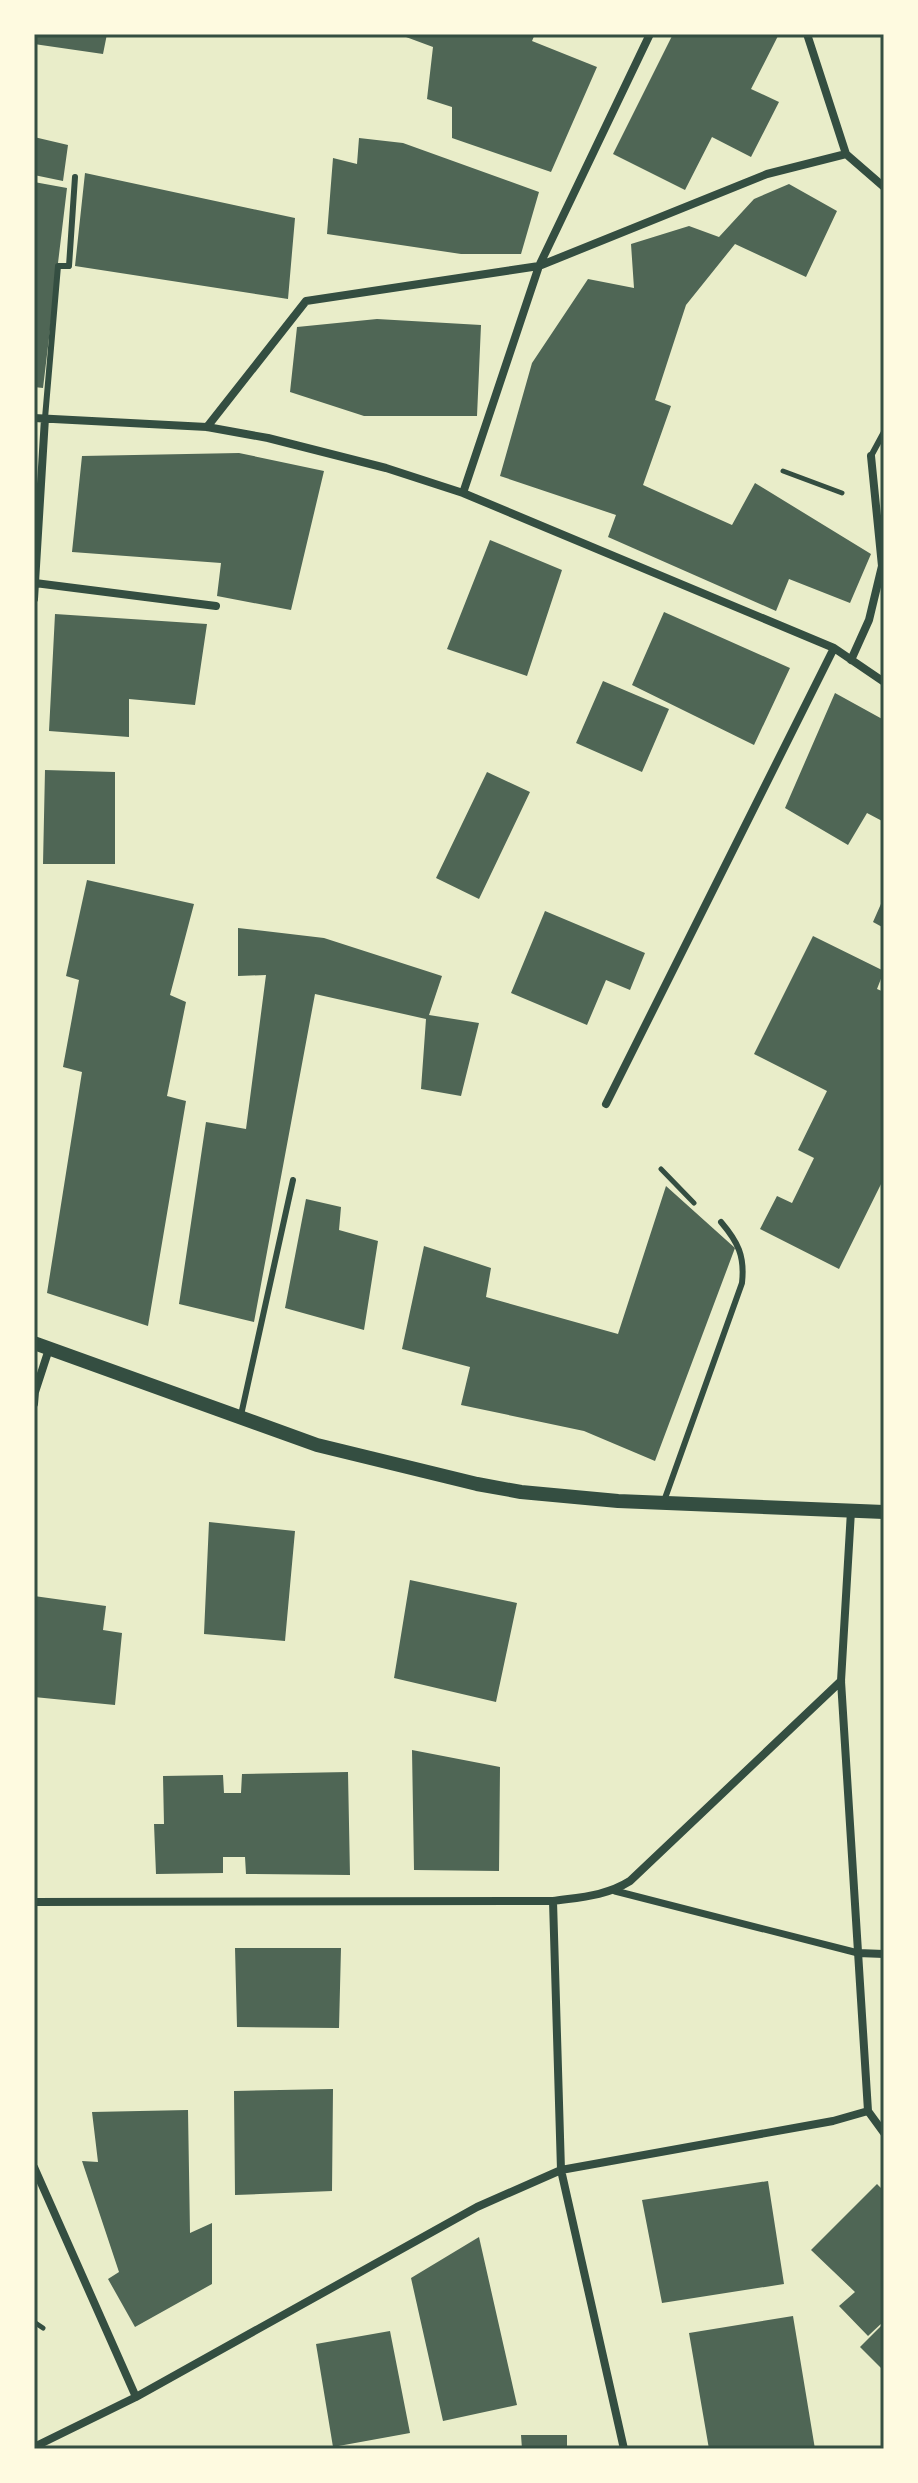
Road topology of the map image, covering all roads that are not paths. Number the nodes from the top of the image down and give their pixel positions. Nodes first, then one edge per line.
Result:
1 (650, 34) edge
2 (807, 34) edge
3 (846, 154) junction
4 (75, 177) dead end
5 (884, 187) edge
6 (539, 266) junction
7 (34, 418) edge
8 (45, 418) junction
9 (207, 427) junction
10 (884, 432) edge
11 (871, 456) joint
12 (463, 493) junction
13 (35, 583) edge
14 (34, 599) edge
15 (216, 606) dead end
16 (834, 648) junction
17 (851, 660) junction
18 (884, 682) edge
19 (606, 1104) dead end
20 (293, 1180) dead end
21 (721, 1222) road end
22 (34, 1343) edge
23 (49, 1349) junction
24 (34, 1404) edge
25 (241, 1418) junction
26 (664, 1503) junction
27 (851, 1511) junction
28 (884, 1512) edge
29 (841, 1681) junction
30 (615, 1891) junction
31 (553, 1901) junction
32 (34, 1902) edge
33 (858, 1953) junction
34 (884, 1954) edge
35 (868, 2111) junction
36 (884, 2133) edge
37 (34, 2167) edge
38 (561, 2170) junction
39 (136, 2397) junction
40 (34, 2447) edge
41 (624, 2449) edge

1 - 6 street
2 - 3 street
3 - 5 street
3 - 6 street
4 - 8 lane
6 - 9 street
6 - 12 street
7 - 8 street
8 - 9 street
8 - 13 street
9 - 12 street
10 - 11 lane
11 - 17 street
12 - 16 street
13 - 14 street
13 - 15 street
16 - 17 street
16 - 19 street
17 - 18 street
20 - 25 lane
21 - 26 lane
22 - 23 street
23 - 24 street
23 - 25 street
25 - 26 street
26 - 27 street
27 - 28 street
27 - 29 street
29 - 30 street
29 - 33 street
30 - 31 street
30 - 33 street
31 - 32 street
31 - 38 street
33 - 34 street
33 - 35 street
35 - 36 street
35 - 38 street
37 - 39 street
38 - 39 street
38 - 41 street
39 - 40 street

